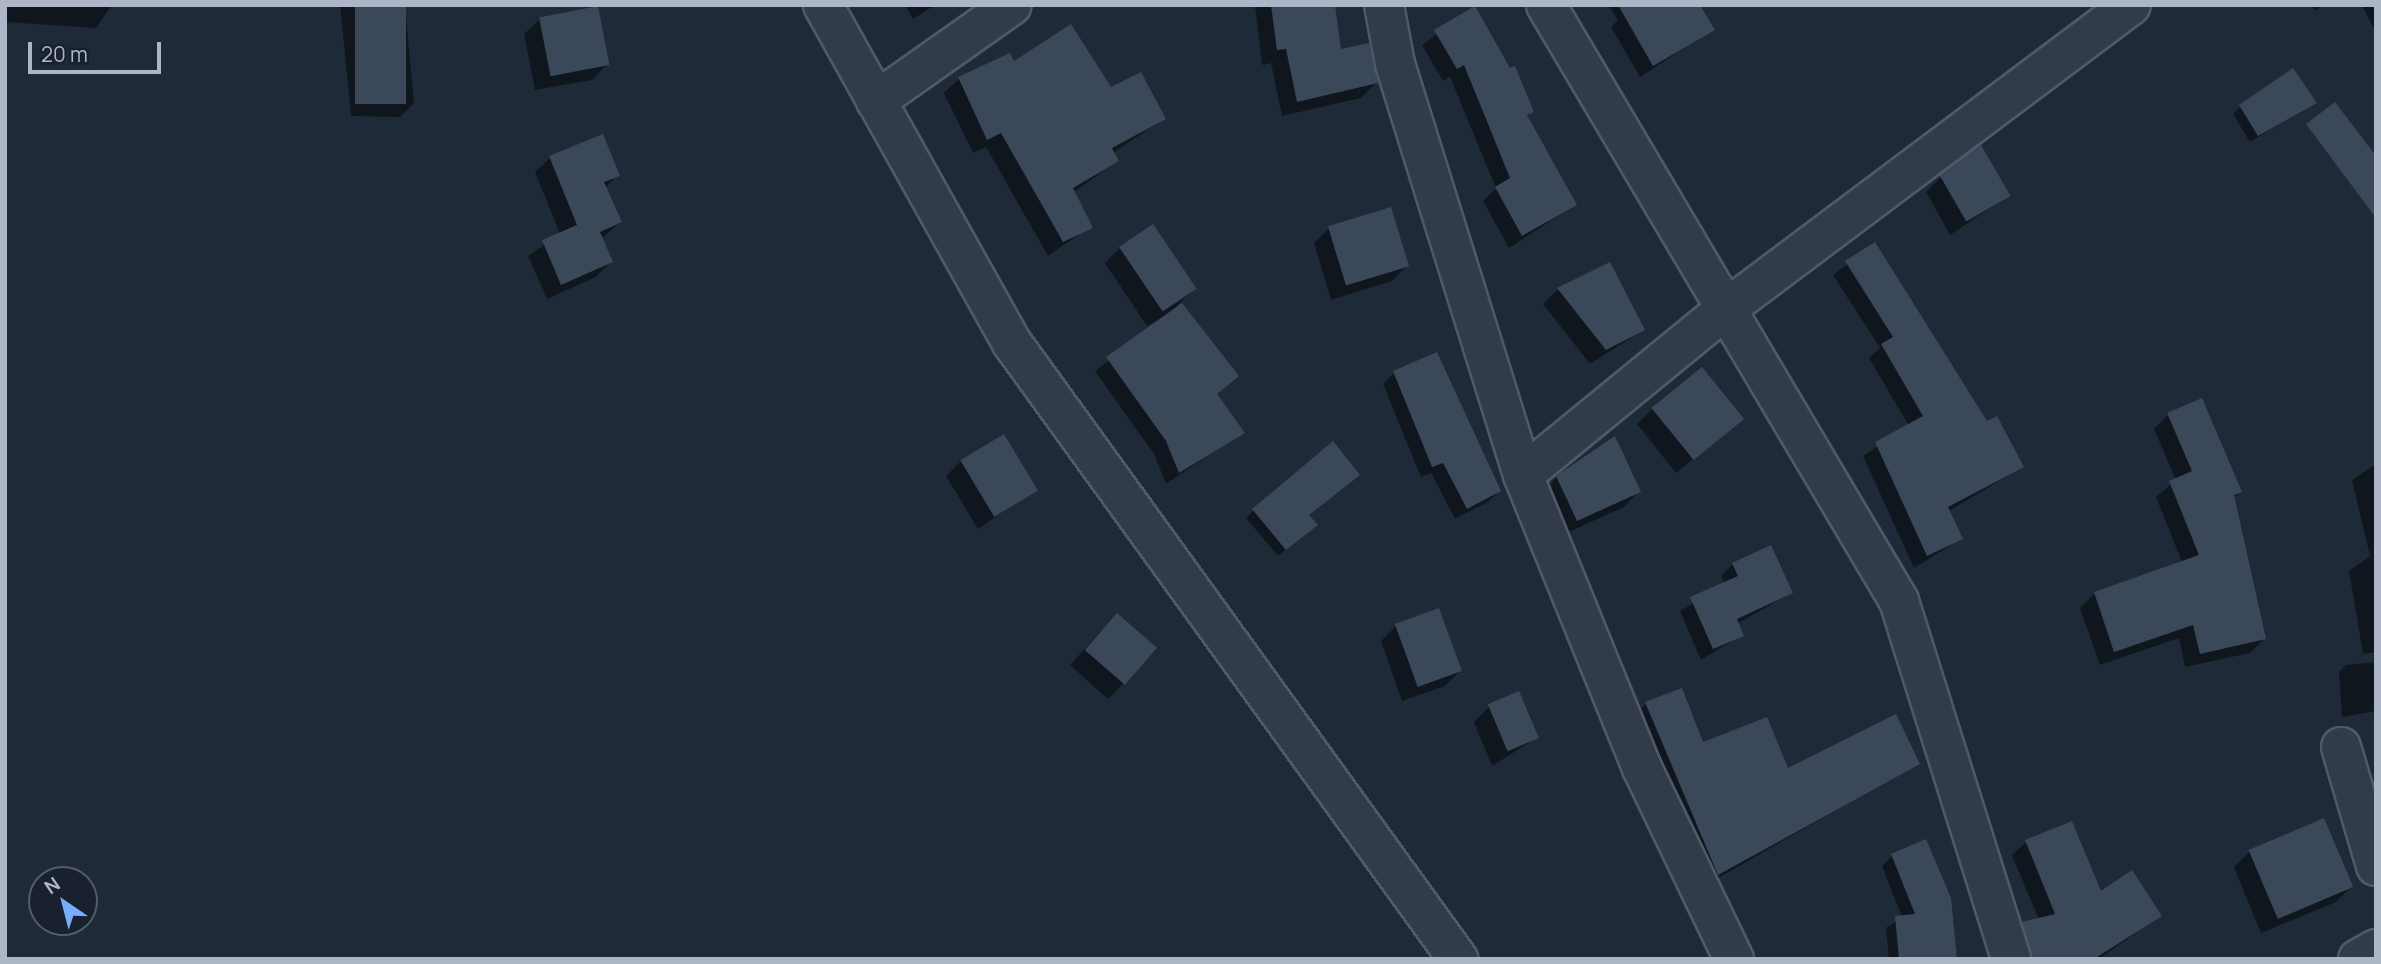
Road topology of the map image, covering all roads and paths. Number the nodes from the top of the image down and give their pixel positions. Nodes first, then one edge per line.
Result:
1 (823, 5) edge
2 (1012, 5) edge
3 (1384, 5) edge
4 (1546, 5) edge
5 (2131, 5) edge
6 (876, 101) junction
7 (1726, 309) junction
8 (1523, 475) junction
9 (2341, 747) dead end
10 (2376, 866) edge
11 (2376, 949) edge
12 (1458, 959) edge
13 (1734, 959) edge
14 (2011, 959) edge
15 (2358, 959) edge

1 - 6 street
2 - 6 street
3 - 8 street
4 - 7 street
5 - 7 street
6 - 12 street
7 - 8 street
7 - 14 street
8 - 13 street
9 - 10 street
11 - 15 street

